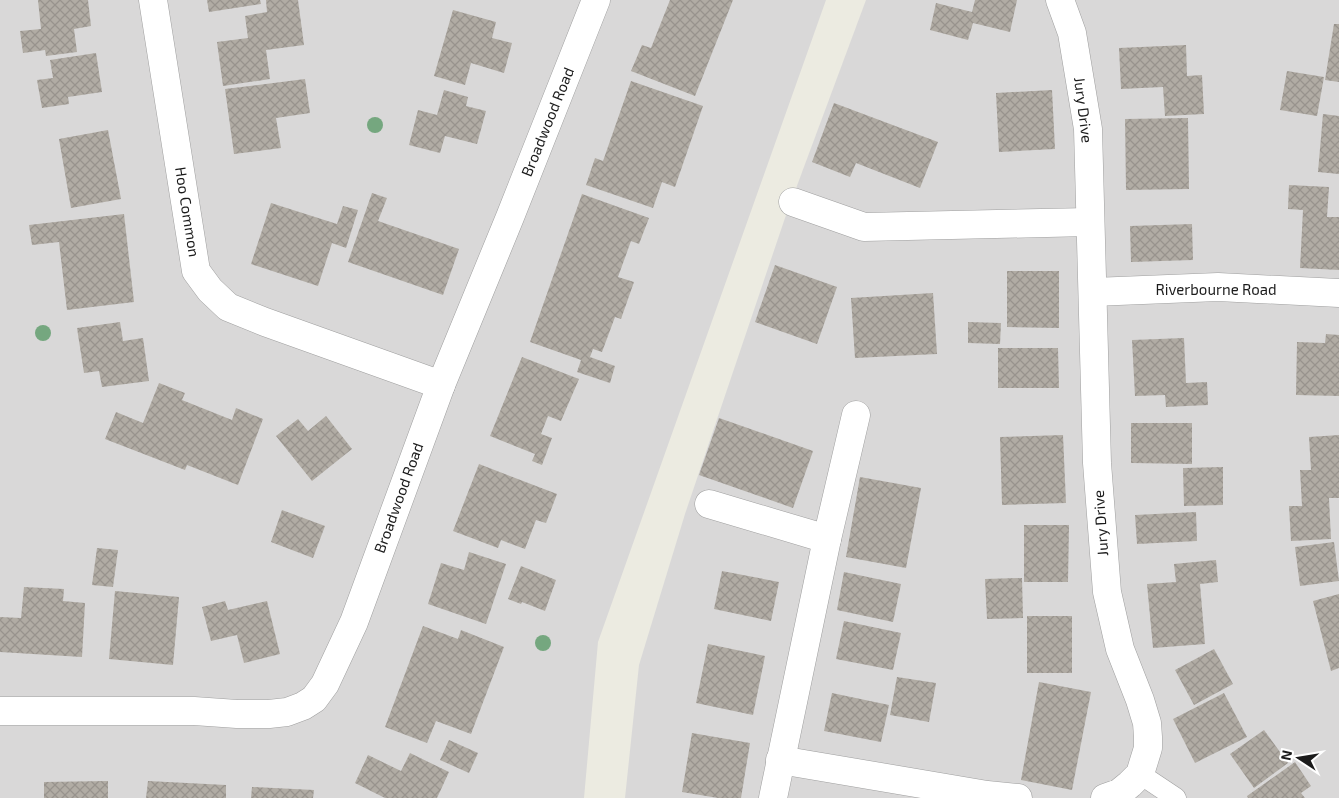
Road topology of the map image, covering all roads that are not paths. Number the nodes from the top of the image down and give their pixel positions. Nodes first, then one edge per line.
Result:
1 (153, 0) edge
2 (596, 0) edge
3 (1060, 0) edge
4 (793, 202) dead end
5 (1089, 222) junction
6 (1093, 292) junction
7 (1339, 293) edge
8 (441, 385) junction
9 (856, 416) dead end
10 (708, 504) dead end
11 (827, 539) junction
12 (0, 711) edge
13 (780, 760) junction
14 (1140, 774) junction
15 (773, 798) edge
16 (1018, 798) edge
17 (1105, 798) edge
18 (1176, 798) edge

1 - 8 street, Hoo Common
2 - 8 street, Broadwood Road
3 - 5 street, Jury Drive
4 - 5 street
5 - 6 street, Jury Drive
6 - 7 street, Riverbourne Road
6 - 14 street, Jury Drive
8 - 12 street, Broadwood Road
9 - 11 street
10 - 11 street
11 - 13 street
13 - 15 street
13 - 16 street
14 - 17 street
14 - 18 lane

